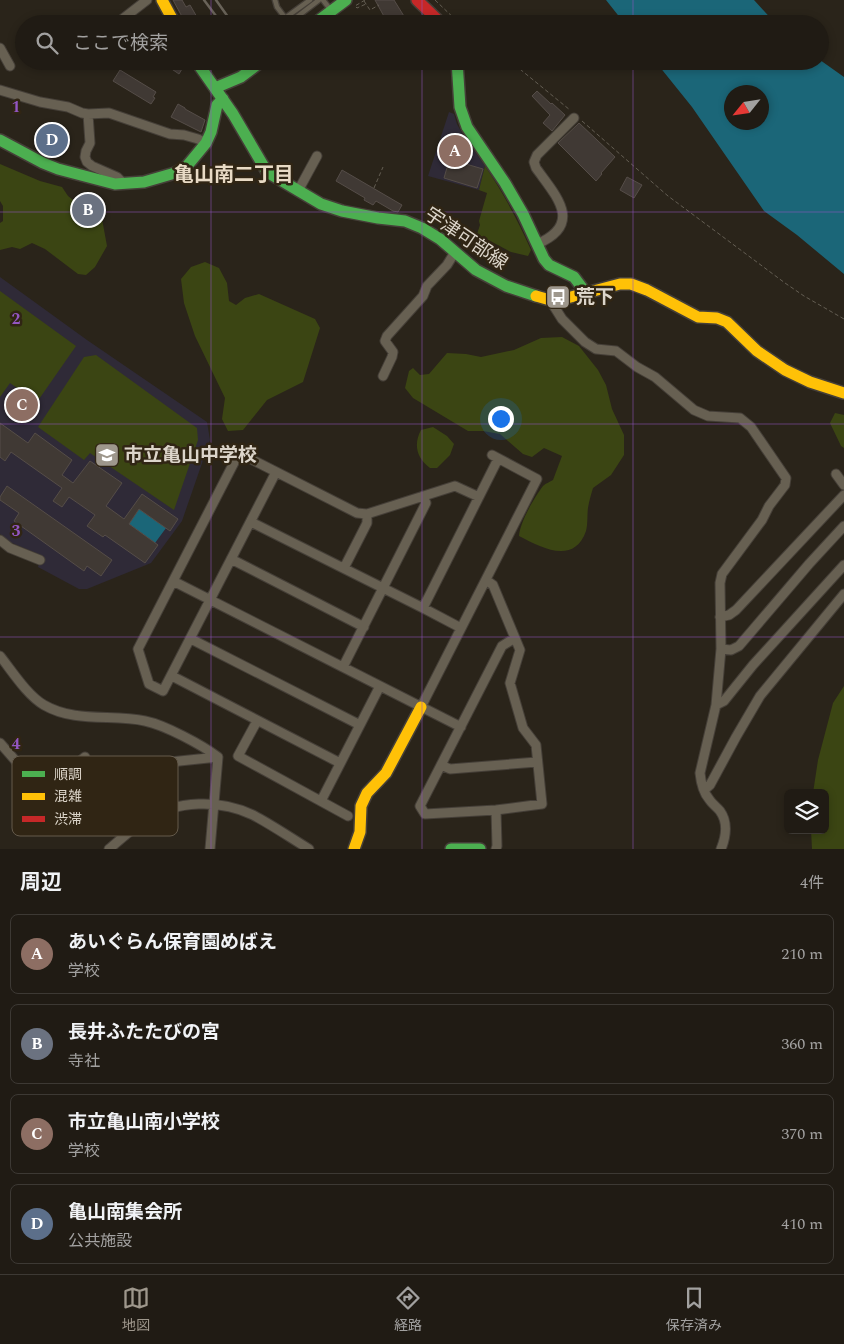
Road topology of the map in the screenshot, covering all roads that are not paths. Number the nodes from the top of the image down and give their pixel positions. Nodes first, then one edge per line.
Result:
1 (147, 0) edge
2 (162, 0) edge
3 (276, 0) edge
4 (310, 0) edge
5 (320, 0) edge
6 (324, 0) edge
7 (346, 0) edge
8 (418, 0) edge
9 (332, 10) junction
10 (128, 15) edge
11 (170, 15) edge
12 (283, 15) edge
13 (289, 15) edge
14 (300, 15) edge
15 (326, 15) edge
16 (434, 15) edge
17 (0, 48) edge
18 (10, 66) dead end
19 (202, 70) edge
20 (249, 70) edge
21 (458, 70) edge
22 (215, 88) junction
23 (0, 90) edge
24 (223, 99) junction
25 (88, 114) junction
26 (575, 116) road end
27 (0, 140) edge
28 (206, 143) junction
29 (317, 156) dead end
30 (123, 183) junction
31 (298, 191) junction
32 (537, 244) junction
33 (455, 252) junction
34 (586, 293) junction
35 (550, 300) junction
36 (383, 376) dead end
37 (844, 392) edge
38 (276, 472) junction
39 (836, 474) dead end
40 (844, 484) edge
41 (844, 494) edge
42 (423, 496) junction
43 (479, 497) junction
44 (367, 514) junction
45 (251, 522) junction
46 (844, 526) edge
47 (0, 540) edge
48 (231, 559) junction
49 (40, 560) dead end
50 (844, 565) edge
51 (344, 568) junction
52 (486, 580) junction
53 (173, 581) junction
54 (383, 588) junction
55 (844, 594) edge
56 (210, 600) junction
57 (423, 608) junction
58 (720, 617) junction
59 (364, 627) junction
60 (461, 628) junction
61 (515, 638) junction
62 (190, 639) junction
63 (721, 649) junction
64 (0, 656) edge
65 (343, 667) junction
66 (172, 676) junction
67 (380, 686) junction
68 (716, 705) junction
69 (421, 706) junction
70 (257, 721) junction
71 (360, 724) junction
72 (461, 727) junction
73 (0, 743) edge
74 (12, 757) edge
75 (218, 757) junction
76 (178, 761) edge
77 (537, 762) junction
78 (340, 763) junction
79 (442, 764) junction
80 (704, 790) junction
81 (321, 801) junction
82 (214, 805) junction
83 (178, 806) edge
84 (496, 810) junction
85 (348, 816) dead end
86 (124, 836) edge
87 (109, 849) edge
88 (210, 849) edge
89 (309, 849) edge
90 (354, 849) edge
91 (451, 849) edge
92 (480, 849) edge
93 (496, 849) edge
94 (721, 849) edge

1 - 10 street
2 - 11 street
3 - 12 lane
4 - 13 lane
5 - 14 lane
6 - 9 lane
7 - 9 street
8 - 16 street
9 - 15 street
17 - 18 street
19 - 22 street, 宇津可部線
20 - 22 street
21 - 32 street
22 - 24 street, 宇津可部線
23 - 25 street
24 - 28 street
24 - 31 street, 宇津可部線
25 - 28 street
25 - 30 street
26 - 32 street
27 - 30 street
28 - 30 street
29 - 31 street
31 - 33 street, 宇津可部線
32 - 34 street
33 - 35 street, 宇津可部線
33 - 36 street
34 - 35 street, 宇津可部線
34 - 37 street, 宇津可部線
35 - 58 street
38 - 44 street
38 - 45 street
38 - 53 street
39 - 40 street
41 - 58 street
42 - 43 street
42 - 44 street
42 - 54 street
43 - 52 street
43 - 57 street
44 - 51 street
45 - 48 street
45 - 51 street
46 - 63 street
47 - 49 street
48 - 56 street
48 - 59 street
50 - 68 street
51 - 54 street
52 - 60 street
52 - 61 street
53 - 56 street
53 - 66 street
54 - 57 street
54 - 59 street
55 - 80 street
56 - 62 street
56 - 65 street
57 - 60 street
58 - 63 street
59 - 65 street
60 - 69 street
61 - 72 street
61 - 77 street
62 - 66 street
62 - 71 street
63 - 68 street
64 - 75 street
65 - 67 street
66 - 70 street
67 - 69 street
67 - 71 street
68 - 80 street
69 - 72 street
69 - 90 street
70 - 78 street
70 - 81 street
71 - 78 street
72 - 79 street
73 - 74 street
75 - 76 street
75 - 82 street
77 - 79 street
77 - 84 street
78 - 81 street
79 - 84 street
80 - 94 street
81 - 85 street
82 - 83 street
82 - 88 street
82 - 89 street
84 - 93 street
86 - 87 street
91 - 92 street

